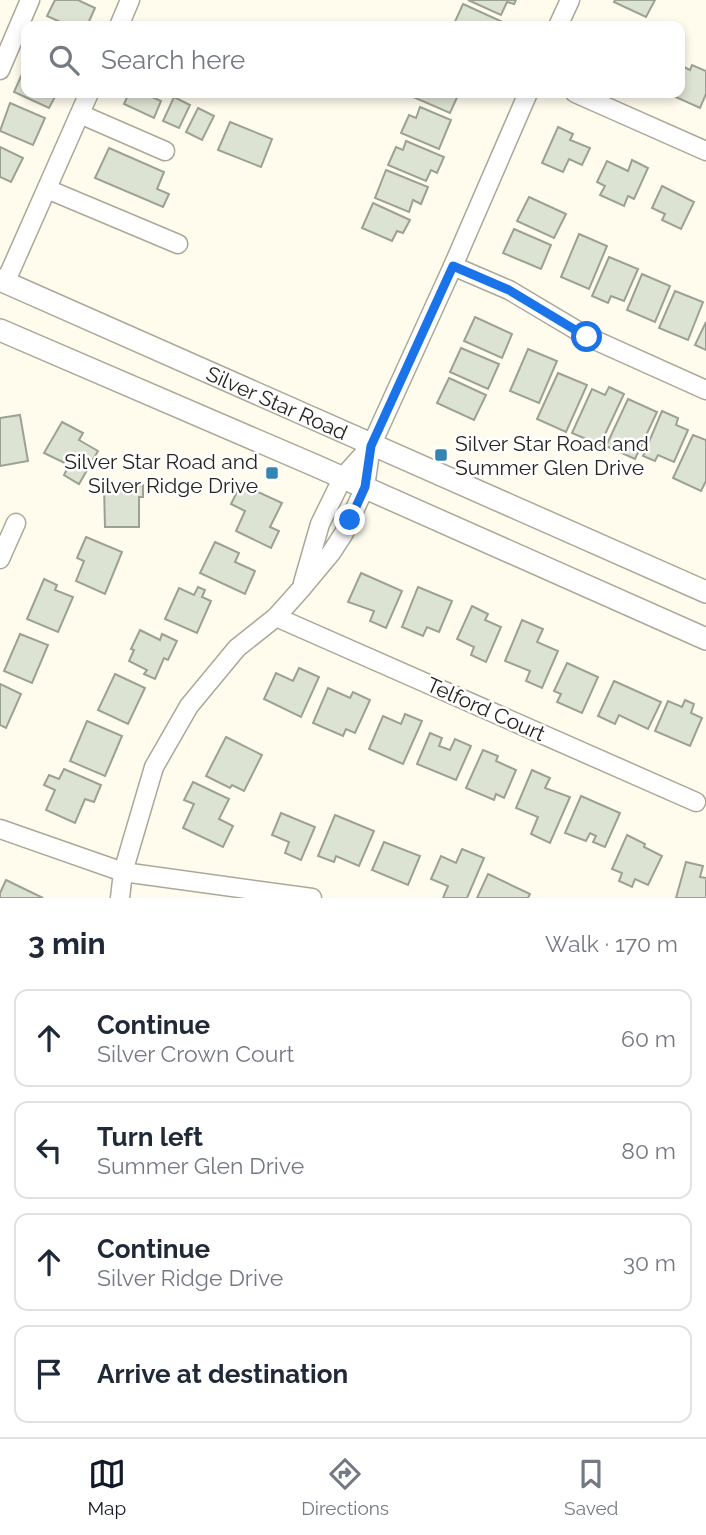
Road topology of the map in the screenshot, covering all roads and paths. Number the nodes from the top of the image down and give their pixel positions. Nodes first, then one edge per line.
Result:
1 (30, 0) edge
2 (130, 0) edge
3 (570, 0) edge
4 (121, 21) edge
5 (560, 21) edge
6 (0, 70) edge
7 (87, 98) edge
8 (526, 98) edge
9 (586, 98) edge
10 (80, 114) junction
11 (165, 150) dead end
12 (706, 151) edge
13 (47, 189) junction
14 (178, 244) dead end
15 (453, 266) junction
16 (2, 283) edge
17 (0, 330) edge
18 (706, 390) edge
19 (371, 446) junction
20 (343, 477) junction
21 (365, 487) junction
22 (16, 523) dead end
23 (0, 559) edge
24 (301, 589) junction
25 (706, 592) edge
26 (276, 617) junction
27 (705, 639) edge
28 (696, 802) dead end
29 (0, 829) edge
30 (123, 872) junction
31 (120, 898) edge
32 (312, 898) edge

1 - 6 street
2 - 4 street
3 - 5 street
7 - 10 street
8 - 15 street
9 - 12 street
10 - 11 street
10 - 13 street
13 - 14 street
13 - 16 street
15 - 18 street
15 - 19 street
16 - 19 main road, Silver Star Road
17 - 20 main road, Silver Star Road
19 - 20 street
19 - 21 street
19 - 25 main road, Silver Star Road
20 - 21 main road, Silver Star Road
20 - 24 street
21 - 24 street
21 - 27 main road, Silver Star Road
22 - 23 street
24 - 26 street
26 - 28 street, Telford Court
26 - 30 street
29 - 30 street
30 - 31 street
30 - 32 street

